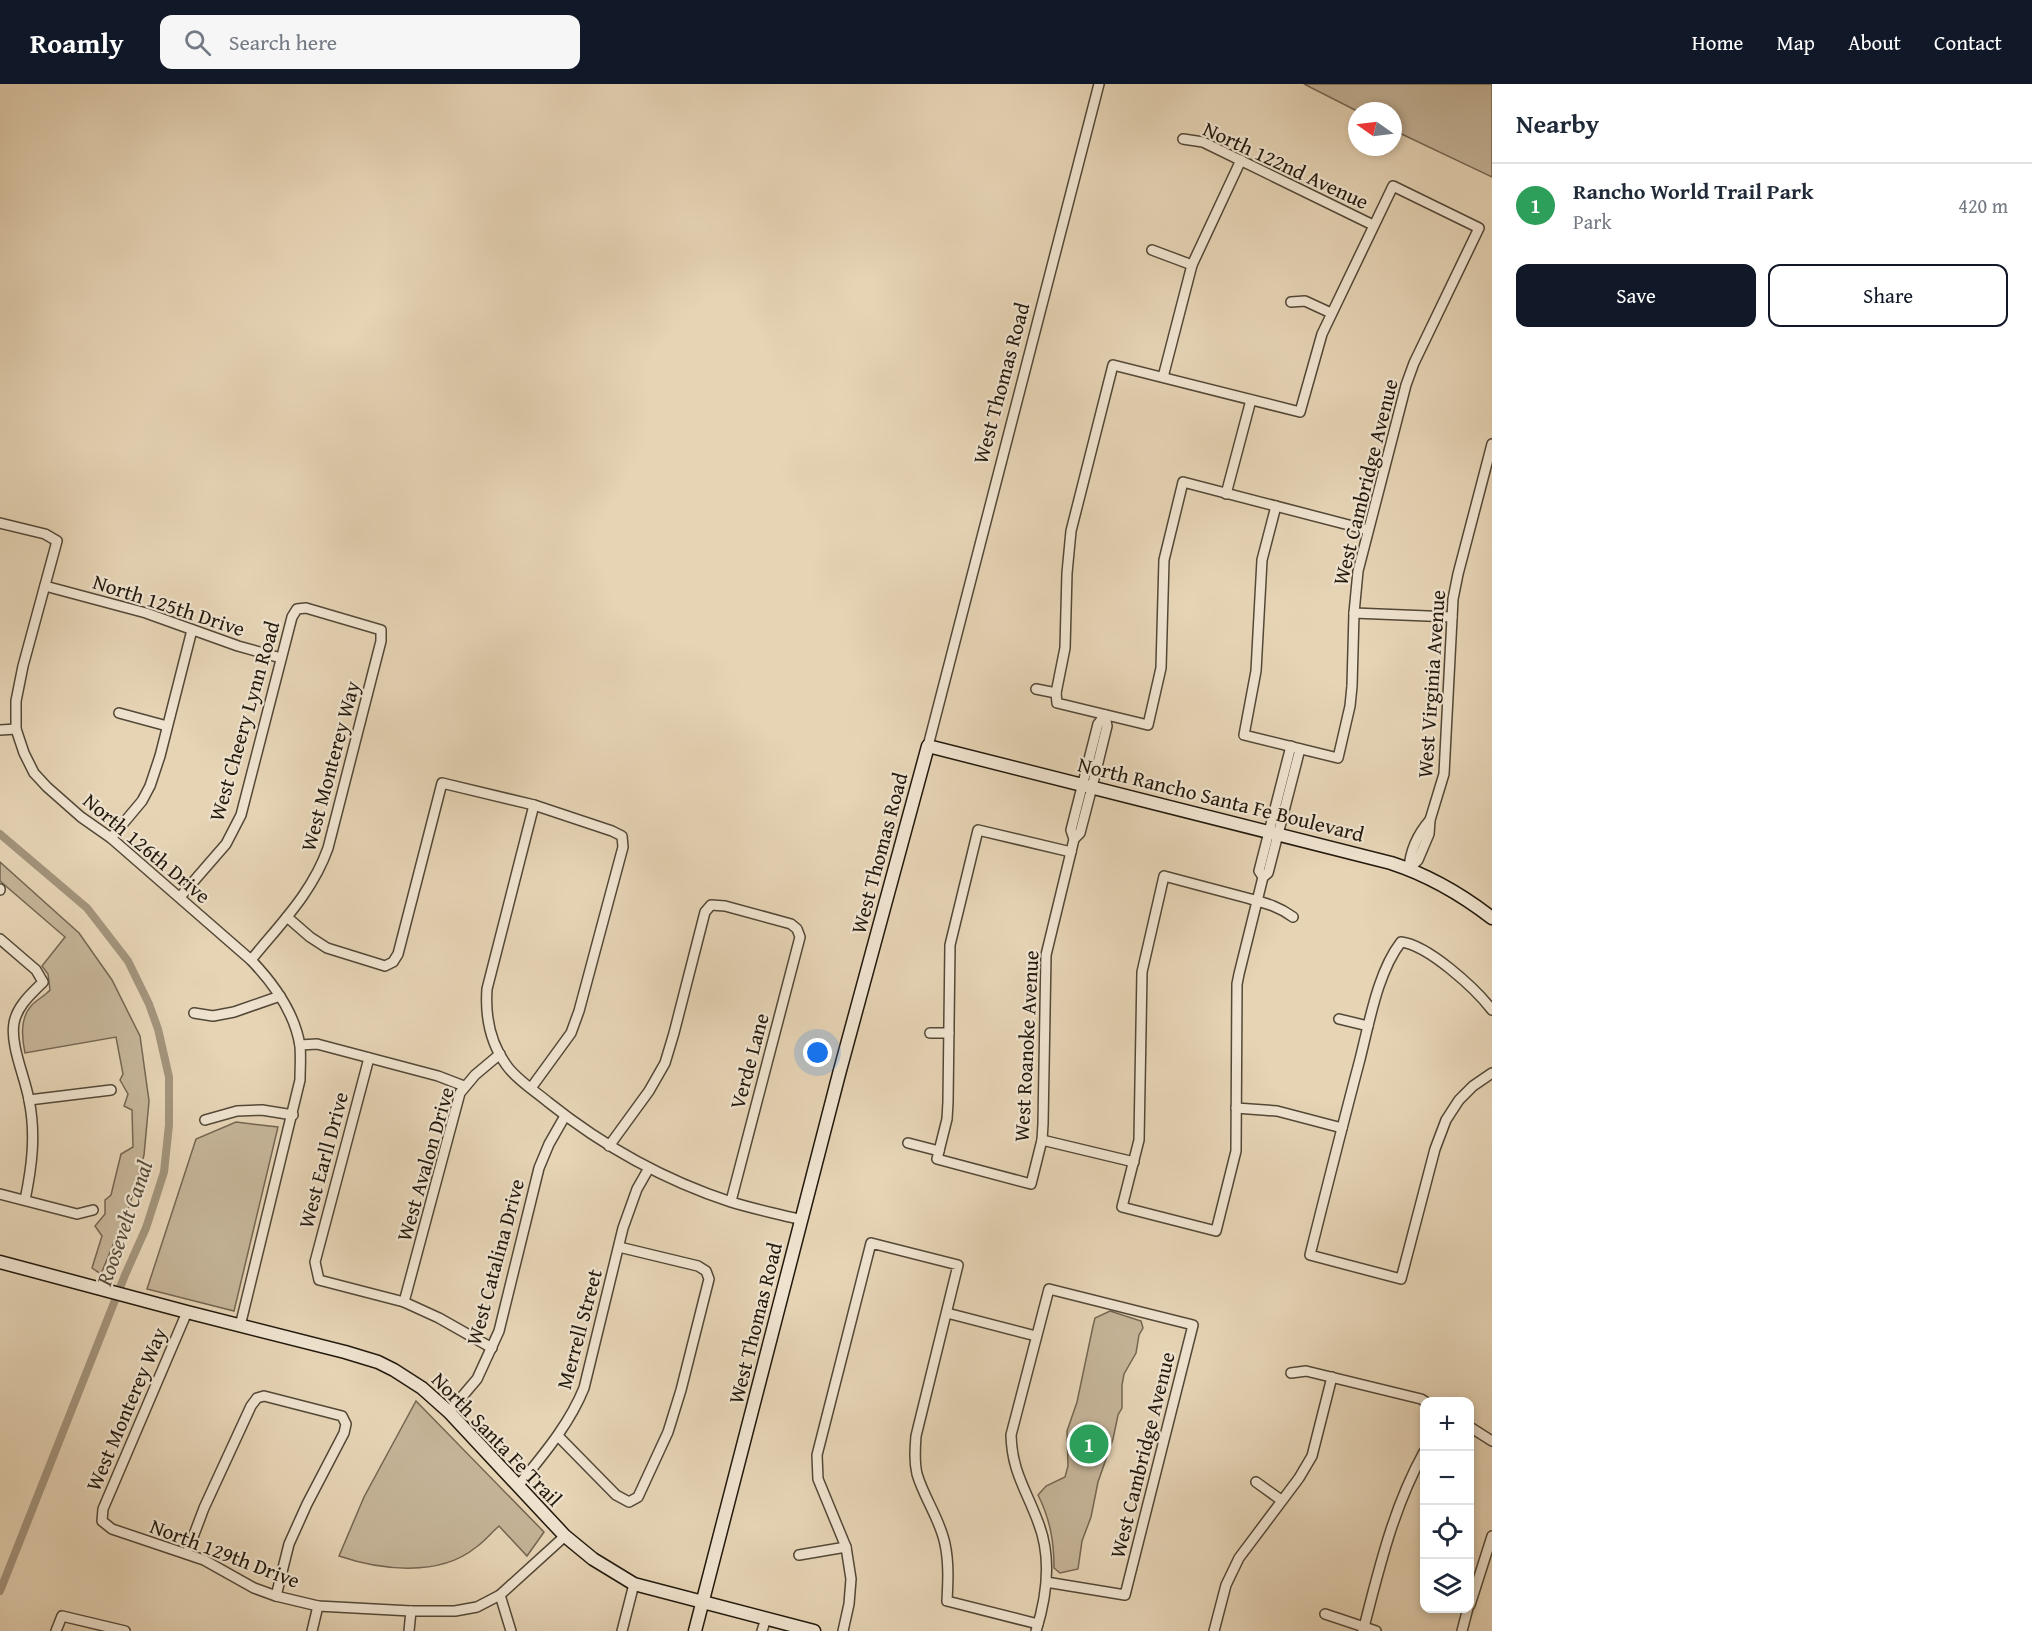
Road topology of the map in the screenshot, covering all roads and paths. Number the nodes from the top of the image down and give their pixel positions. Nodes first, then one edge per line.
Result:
1 (1099, 84) edge
2 (1184, 139) dead end
3 (1241, 160) junction
4 (1373, 225) junction
5 (1479, 228) joint
6 (1152, 250) dead end
7 (1192, 265) junction
8 (1291, 302) dead end
9 (1331, 313) junction
10 (1162, 377) junction
11 (1251, 400) junction
12 (1492, 444) edge
13 (1226, 494) junction
14 (1276, 506) junction
15 (0, 523) edge
16 (1368, 530) junction
17 (45, 586) junction
18 (297, 609) joint
19 (1354, 612) junction
20 (1452, 617) junction
21 (192, 630) junction
22 (281, 658) junction
23 (1036, 689) dead end
24 (1056, 693) junction
25 (119, 713) dead end
26 (1105, 715) junction
27 (167, 726) junction
28 (16, 729) junction
29 (0, 730) edge
30 (928, 746) junction
31 (1296, 748) junction
32 (1087, 786) junction
33 (534, 805) junction
34 (1274, 832) junction
35 (111, 838) junction
36 (1071, 852) junction
37 (1409, 869) junction
38 (180, 897) junction
39 (1257, 901) junction
40 (287, 916) junction
41 (1293, 917) dead end
42 (1492, 918) edge
43 (0, 939) edge
44 (251, 960) junction
45 (280, 996) junction
46 (1492, 1010) edge
47 (194, 1013) dead end
48 (1339, 1019) dead end
49 (1368, 1026) junction
50 (930, 1033) dead end
51 (949, 1033) junction
52 (300, 1045) junction
53 (500, 1054) junction
54 (369, 1058) junction
55 (1492, 1073) edge
56 (464, 1086) junction
57 (531, 1088) junction
58 (111, 1090) dead end
59 (29, 1100) junction
60 (1236, 1108) junction
61 (293, 1115) junction
62 (565, 1116) junction
63 (204, 1120) dead end
64 (1342, 1128) junction
65 (1042, 1140) junction
66 (908, 1143) dead end
67 (609, 1146) junction
68 (939, 1151) junction
69 (1134, 1162) junction
70 (649, 1168) junction
71 (0, 1194) edge
72 (25, 1200) junction
73 (731, 1202) junction
74 (93, 1210) dead end
75 (802, 1220) junction
76 (619, 1247) junction
77 (0, 1262) edge
78 (404, 1302) junction
79 (187, 1312) junction
80 (947, 1313) junction
81 (240, 1326) junction
82 (1036, 1336) junction
83 (492, 1348) junction
84 (1291, 1374) dead end
85 (1332, 1377) junction
86 (1420, 1399) edge
87 (449, 1413) junction
88 (1474, 1430) edge
89 (558, 1436) junction
90 (1492, 1441) edge
91 (1420, 1462) edge
92 (1256, 1482) dead end
93 (518, 1486) junction
94 (1281, 1500) junction
95 (102, 1521) joint
96 (565, 1536) junction
97 (1492, 1536) edge
98 (846, 1547) junction
99 (188, 1553) junction
100 (799, 1555) dead end
101 (1047, 1582) junction
102 (634, 1584) junction
103 (1474, 1591) edge
104 (500, 1595) junction
105 (276, 1596) junction
106 (703, 1603) junction
107 (318, 1606) junction
108 (411, 1611) junction
109 (1467, 1613) edge
110 (1325, 1614) dead end
111 (764, 1625) edge
112 (1037, 1627) edge
113 (1364, 1629) edge
114 (56, 1631) edge
115 (125, 1631) edge
116 (312, 1631) edge
117 (409, 1631) edge
118 (511, 1631) edge
119 (622, 1631) edge
120 (695, 1631) edge
121 (814, 1631) edge
122 (843, 1631) edge
123 (1214, 1631) edge
124 (1376, 1631) edge
125 (1462, 1631) edge

1 - 30 street, West Thomas Road
2 - 3 street, North 122nd Avenue
3 - 4 street, North 122nd Avenue
3 - 7 street
4 - 5 street, North 122nd Avenue
4 - 9 street
5 - 16 street, West Cambridge Avenue
6 - 7 street
7 - 10 street
8 - 9 street
9 - 11 street
10 - 11 street
10 - 24 street
11 - 13 street
12 - 20 street, West Virginia Avenue
13 - 14 street
13 - 26 street
14 - 16 street
14 - 31 street
15 - 17 street
16 - 19 street, West Cambridge Avenue
17 - 21 street, North 125th Drive
17 - 28 street
18 - 22 street, West Cheery Lynn Road
18 - 40 street, West Monterey Way
19 - 20 street
19 - 31 street, West Cambridge Avenue
20 - 37 street, West Virginia Avenue
21 - 22 street, North 125th Drive
21 - 27 street
22 - 38 street, West Cheery Lynn Road
23 - 24 street
24 - 26 street
25 - 27 street
26 - 32 street, West Roanoke Avenue
27 - 35 street
28 - 29 street
28 - 35 street, North 126th Drive
30 - 32 street, North Rancho Santa Fe Boulevard
30 - 75 street, West Thomas Road
31 - 34 street
32 - 34 street, North Rancho Santa Fe Boulevard
32 - 36 street, West Roanoke Avenue
33 - 40 street
33 - 53 street
33 - 57 street
34 - 37 street, North Rancho Santa Fe Boulevard
34 - 39 street
35 - 38 street, North 126th Drive
36 - 51 street
36 - 65 street, West Roanoke Avenue
37 - 42 street, North Rancho Santa Fe Boulevard
38 - 44 street, North 126th Drive
39 - 41 street
39 - 60 street
39 - 69 street
40 - 44 street, West Monterey Way
43 - 59 street
44 - 45 street, North 126th Drive
45 - 47 street
45 - 52 street
46 - 49 street
48 - 49 street
49 - 64 street
50 - 51 street
51 - 68 street
52 - 54 street
52 - 61 street
53 - 56 street, West Avalon Drive
53 - 57 street
54 - 56 street
54 - 78 street, West Earll Drive
55 - 64 street
56 - 78 street, West Avalon Drive
57 - 62 street
58 - 59 street
59 - 72 street
60 - 64 street
60 - 69 street
61 - 63 street
61 - 81 street
62 - 67 street
62 - 83 street, West Catalina Drive
65 - 68 street, West Roanoke Avenue
65 - 69 street
66 - 68 street
67 - 70 street
67 - 73 street, Verde Lane
70 - 73 street
70 - 76 street, Merrell Street
71 - 72 street
72 - 74 street
73 - 75 street
75 - 106 street, West Thomas Road
76 - 89 street, Merrell Street
76 - 89 street
77 - 79 street, North Santa Fe Trail
78 - 83 street
79 - 81 street, North Santa Fe Trail
79 - 95 street, West Monterey Way
80 - 82 street
80 - 98 street
80 - 112 street
81 - 87 street, North Santa Fe Trail
82 - 101 street
82 - 101 street, West Cambridge Avenue
83 - 87 street, West Catalina Drive
84 - 85 street
85 - 86 street
85 - 94 street
87 - 93 street, North Santa Fe Trail
88 - 90 street
89 - 93 street, Merrell Street
91 - 113 street
92 - 94 street
93 - 96 street, North Santa Fe Trail
94 - 123 street
95 - 99 street, North 129th Drive
96 - 102 street, North Santa Fe Trail
96 - 104 street, North 129th Drive
97 - 103 street
98 - 100 street
98 - 122 street
99 - 105 street, North 129th Drive
99 - 105 street
101 - 112 street
102 - 106 street, North Santa Fe Trail
102 - 119 street
104 - 108 street, North 129th Drive
104 - 118 street
105 - 107 street, North 129th Drive
106 - 111 street, North Santa Fe Trail
106 - 120 street, West Thomas Road
107 - 108 street, North 129th Drive
107 - 116 street
108 - 117 street
109 - 125 street
110 - 113 street
111 - 121 street, North Santa Fe Trail
113 - 124 street
114 - 115 street

